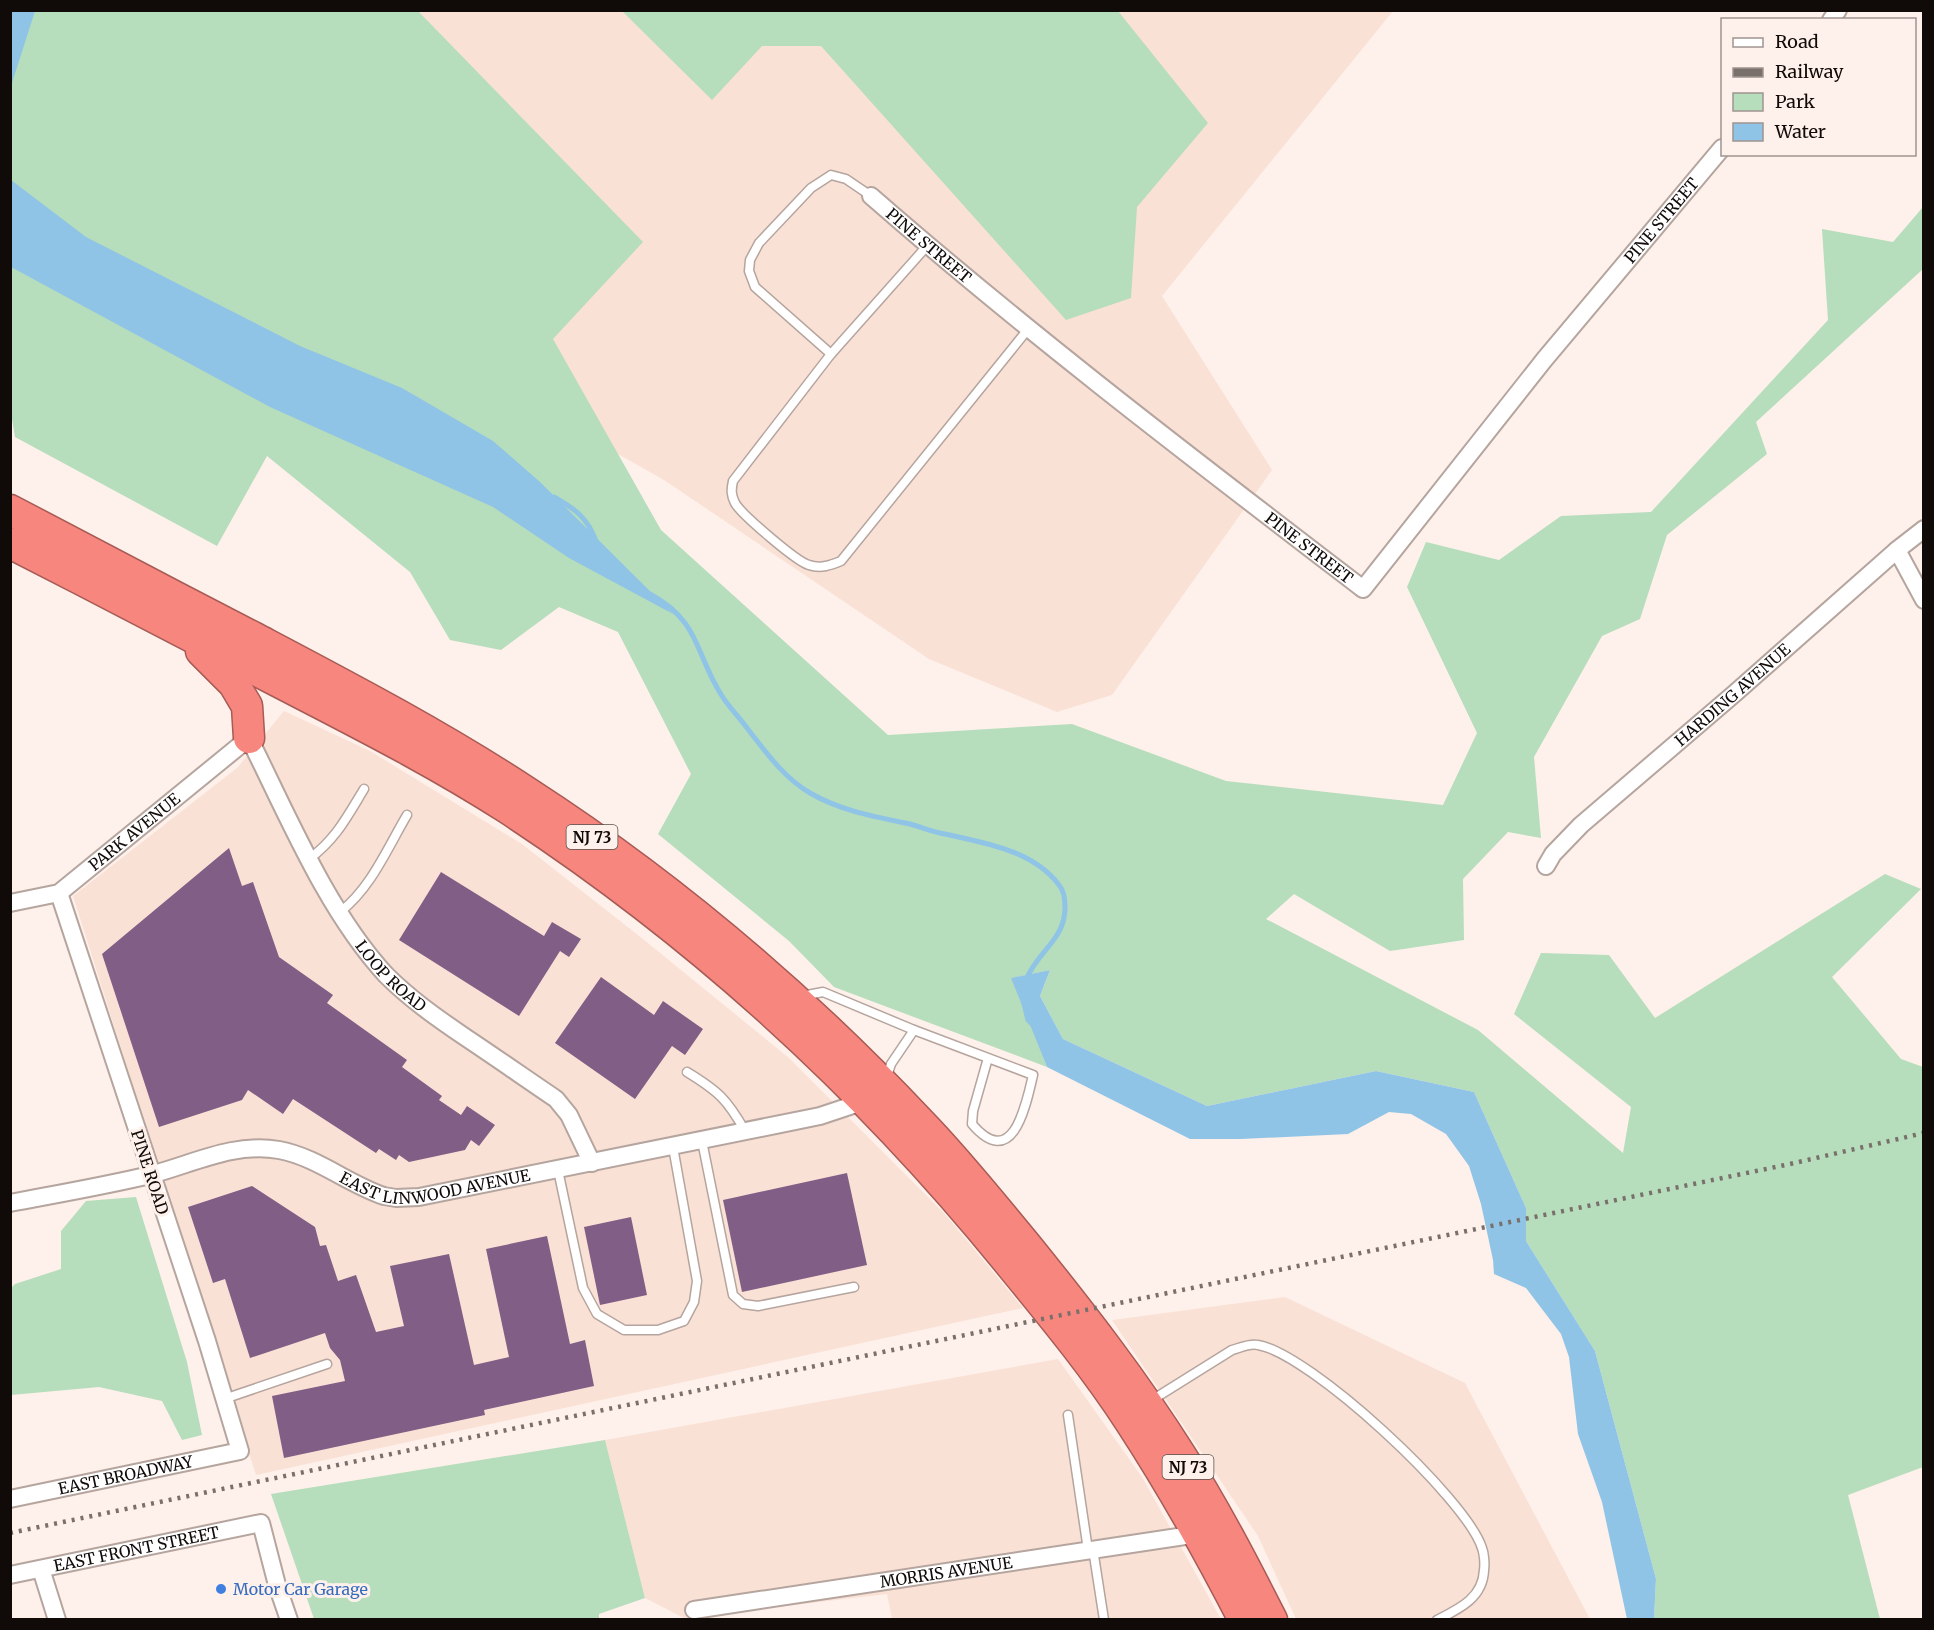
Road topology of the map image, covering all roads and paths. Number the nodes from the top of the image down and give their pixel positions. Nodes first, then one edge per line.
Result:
1 (1721, 149) edge
2 (871, 196) joint
3 (927, 246) junction
4 (1029, 328) junction
5 (831, 354) junction
6 (10, 510) edge
7 (1923, 529) edge
8 (10, 543) edge
9 (1897, 550) junction
10 (1923, 600) edge
11 (158, 619) junction
12 (249, 738) junction
13 (364, 789) dead end
14 (406, 815) dead end
15 (309, 859) junction
16 (1546, 866) dead end
17 (59, 893) junction
18 (10, 903) edge
19 (340, 912) junction
20 (793, 997) junction
21 (914, 1030) junction
22 (988, 1058) junction
23 (687, 1072) dead end
24 (874, 1093) junction
25 (746, 1132) junction
26 (702, 1141) junction
27 (672, 1147) junction
28 (592, 1163) junction
29 (558, 1170) junction
30 (151, 1174) junction
31 (10, 1203) edge
32 (854, 1287) dead end
33 (327, 1364) dead end
34 (224, 1399) junction
35 (1147, 1403) junction
36 (1068, 1415) dead end
37 (240, 1451) joint
38 (10, 1499) edge
39 (1198, 1534) junction
40 (1090, 1550) junction
41 (41, 1569) junction
42 (10, 1575) edge
43 (694, 1610) dead end
44 (57, 1620) edge
45 (289, 1620) edge
46 (1104, 1620) edge
47 (1244, 1620) edge
48 (1272, 1620) edge
49 (1437, 1620) edge

1 - 4 street, PINE STREET
2 - 3 street, PINE STREET
2 - 5 lane
3 - 4 street, PINE STREET
3 - 5 lane
4 - 5 lane
6 - 20 highway, NJ 73
7 - 9 street, HARDING AVENUE
8 - 11 highway, NJ 73
9 - 10 street
9 - 16 street, HARDING AVENUE
11 - 12 highway
11 - 24 highway, NJ 73
12 - 15 street, LOOP ROAD
12 - 17 street, PARK AVENUE
13 - 15 lane
14 - 19 lane
15 - 19 street, LOOP ROAD
17 - 18 street, PARK AVENUE
17 - 30 street, PINE ROAD
19 - 28 street, LOOP ROAD
20 - 21 lane
20 - 24 highway, NJ 73
21 - 22 lane
21 - 24 lane
22 - 22 lane
23 - 25 lane
24 - 25 street, EAST LINWOOD AVENUE
24 - 35 highway, NJ 73
24 - 39 highway, NJ 73
25 - 26 street, EAST LINWOOD AVENUE
26 - 27 street, EAST LINWOOD AVENUE
26 - 32 lane
27 - 28 street, EAST LINWOOD AVENUE
27 - 29 lane
28 - 29 street, EAST LINWOOD AVENUE
29 - 30 street, EAST LINWOOD AVENUE
30 - 31 street, EAST LINWOOD AVENUE
30 - 34 street, PINE ROAD
33 - 34 lane
34 - 37 street, PINE ROAD
35 - 48 highway, NJ 73
35 - 49 lane
36 - 40 lane
37 - 38 street, EAST BROADWAY
39 - 40 street, MORRIS AVENUE
39 - 47 highway, NJ 73
40 - 43 street, MORRIS AVENUE
40 - 46 lane
41 - 42 street, EAST FRONT STREET
41 - 44 street
41 - 45 street, EAST FRONT STREET

